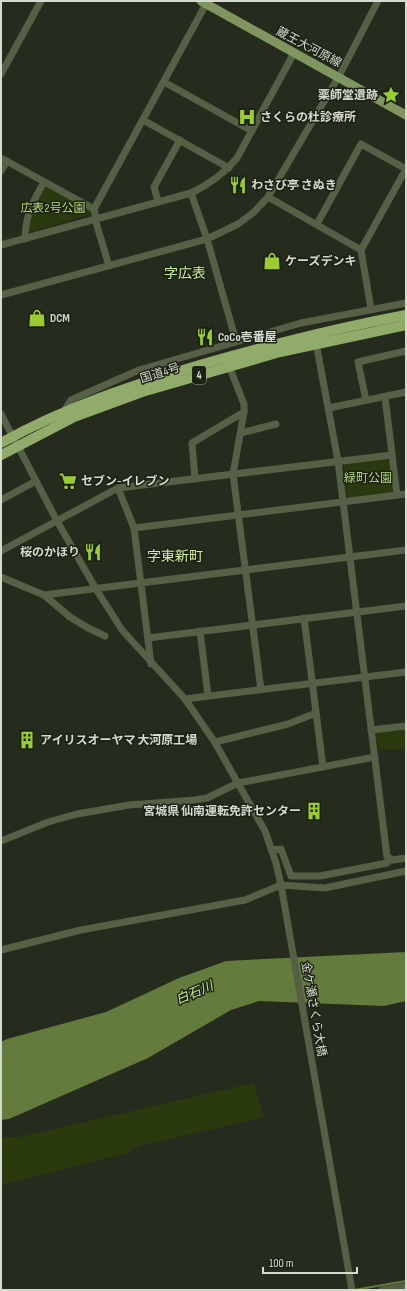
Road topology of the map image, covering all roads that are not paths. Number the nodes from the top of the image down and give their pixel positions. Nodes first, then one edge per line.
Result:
1 (42, 1) edge
2 (378, 1) edge
3 (204, 2) edge
4 (294, 53) junction
5 (1, 74) edge
6 (339, 76) junction
7 (164, 82) junction
8 (406, 115) edge
9 (143, 120) junction
10 (252, 131) junction
11 (180, 140) junction
12 (4, 160) edge
13 (229, 168) junction
14 (406, 169) edge
15 (1, 171) edge
16 (44, 182) junction
17 (191, 193) junction
18 (268, 197) junction
19 (158, 201) junction
20 (94, 210) junction
21 (96, 219) junction
22 (317, 224) junction
23 (25, 239) junction
24 (207, 239) junction
25 (1, 245) edge
26 (362, 250) junction
27 (109, 266) junction
28 (1, 295) edge
29 (406, 303) edge
30 (371, 309) junction
31 (406, 315) edge
32 (406, 325) edge
33 (236, 341) junction
34 (316, 343) junction
35 (406, 351) edge
36 (229, 366) junction
37 (406, 392) edge
38 (385, 397) junction
39 (366, 400) junction
40 (329, 408) junction
41 (64, 411) junction
42 (244, 412) junction
43 (1, 414) edge
44 (276, 424) dead end
45 (241, 433) junction
46 (15, 441) junction
47 (1, 443) edge
48 (1, 455) edge
49 (392, 455) junction
50 (338, 461) junction
51 (233, 474) junction
52 (195, 479) junction
53 (36, 481) junction
54 (118, 488) junction
55 (406, 494) edge
56 (397, 495) junction
57 (1, 500) edge
58 (343, 502) junction
59 (238, 515) junction
60 (57, 521) junction
61 (134, 528) junction
62 (406, 550) edge
63 (1, 551) edge
64 (350, 557) junction
65 (245, 570) junction
66 (1, 577) edge
67 (141, 583) junction
68 (96, 589) junction
69 (44, 595) junction
70 (406, 606) edge
71 (357, 612) junction
72 (304, 618) junction
73 (252, 624) junction
74 (200, 631) junction
75 (105, 636) dead end
76 (148, 638) junction
77 (151, 664) junction
78 (406, 672) edge
79 (365, 677) junction
80 (313, 683) junction
81 (261, 690) junction
82 (208, 696) junction
83 (185, 699) junction
84 (316, 713) junction
85 (406, 726) edge
86 (372, 730) junction
87 (215, 742) junction
88 (375, 757) junction
89 (323, 767) junction
90 (238, 783) junction
91 (1, 840) edge
92 (272, 850) junction
93 (405, 859) edge
94 (389, 860) junction
95 (406, 871) edge
96 (281, 885) junction
97 (1, 950) edge
98 (406, 1286) edge
99 (352, 1290) edge
100 (382, 1290) edge

1 - 5 street
2 - 6 street
3 - 4 main road, 蔵王大河原線
3 - 7 street
4 - 6 main road, 蔵王大河原線
4 - 10 street
6 - 8 main road, 蔵王大河原線
6 - 18 street
7 - 9 street
7 - 10 street
9 - 11 street
9 - 20 street
10 - 13 street
11 - 13 street
11 - 19 street
12 - 15 street
12 - 16 street
13 - 17 street
14 - 22 street
14 - 26 street
16 - 20 street
16 - 23 street
17 - 19 street
17 - 24 street
18 - 22 street
18 - 24 street
19 - 21 street
20 - 21 street
21 - 23 street
21 - 27 street
22 - 26 street
23 - 25 street
24 - 27 street
24 - 33 street
26 - 30 street
27 - 28 street
29 - 30 street
30 - 33 street
31 - 41 highway, 国道4号 / 4
32 - 34 highway, 国道4号 / 4
33 - 41 street
34 - 36 highway, 国道4号 / 4
34 - 40 street
35 - 39 street
36 - 42 street
36 - 46 highway, 国道4号 / 4
37 - 38 street
38 - 39 street
38 - 49 street
39 - 40 street
40 - 50 street
41 - 46 highway, 国道4号 / 4
42 - 45 street
42 - 52 street
43 - 46 street, 金ケ瀬さくら大橋
44 - 45 street
45 - 51 street
46 - 47 highway, 国道4号 / 4
46 - 48 highway, 国道4号 / 4
46 - 53 street, 金ケ瀬さくら大橋
49 - 50 street
49 - 56 street
50 - 51 street
50 - 58 street
51 - 52 street
51 - 59 street
52 - 54 street
53 - 57 street
53 - 60 street, 金ケ瀬さくら大橋
54 - 60 street
54 - 61 street
55 - 56 street
56 - 58 street
58 - 59 street
58 - 64 street
59 - 61 street
59 - 65 street
60 - 63 street
60 - 68 street, 金ケ瀬さくら大橋
61 - 67 street
62 - 64 street
64 - 65 street
64 - 71 street
65 - 67 street
65 - 73 street
66 - 69 street
67 - 68 street
67 - 76 street
68 - 69 street
68 - 77 street, 金ケ瀬さくら大橋
69 - 75 street
70 - 71 street
71 - 72 street
71 - 79 street
72 - 73 street
72 - 80 street
73 - 74 street
73 - 81 street
74 - 76 street
74 - 82 street
76 - 77 street
77 - 83 street, 金ケ瀬さくら大橋
78 - 79 street
79 - 80 street
79 - 86 street
80 - 81 street
80 - 84 street
81 - 82 street
82 - 83 street
83 - 87 street, 金ケ瀬さくら大橋
84 - 87 street
84 - 89 street
85 - 86 street
86 - 88 street
87 - 90 street, 金ケ瀬さくら大橋
88 - 89 street
88 - 94 street
89 - 90 street
90 - 91 street
90 - 92 street, 金ケ瀬さくら大橋
92 - 94 street
92 - 96 street, 金ケ瀬さくら大橋
93 - 94 street
95 - 96 street
96 - 97 street
96 - 99 street, 金ケ瀬さくら大橋
98 - 100 street

